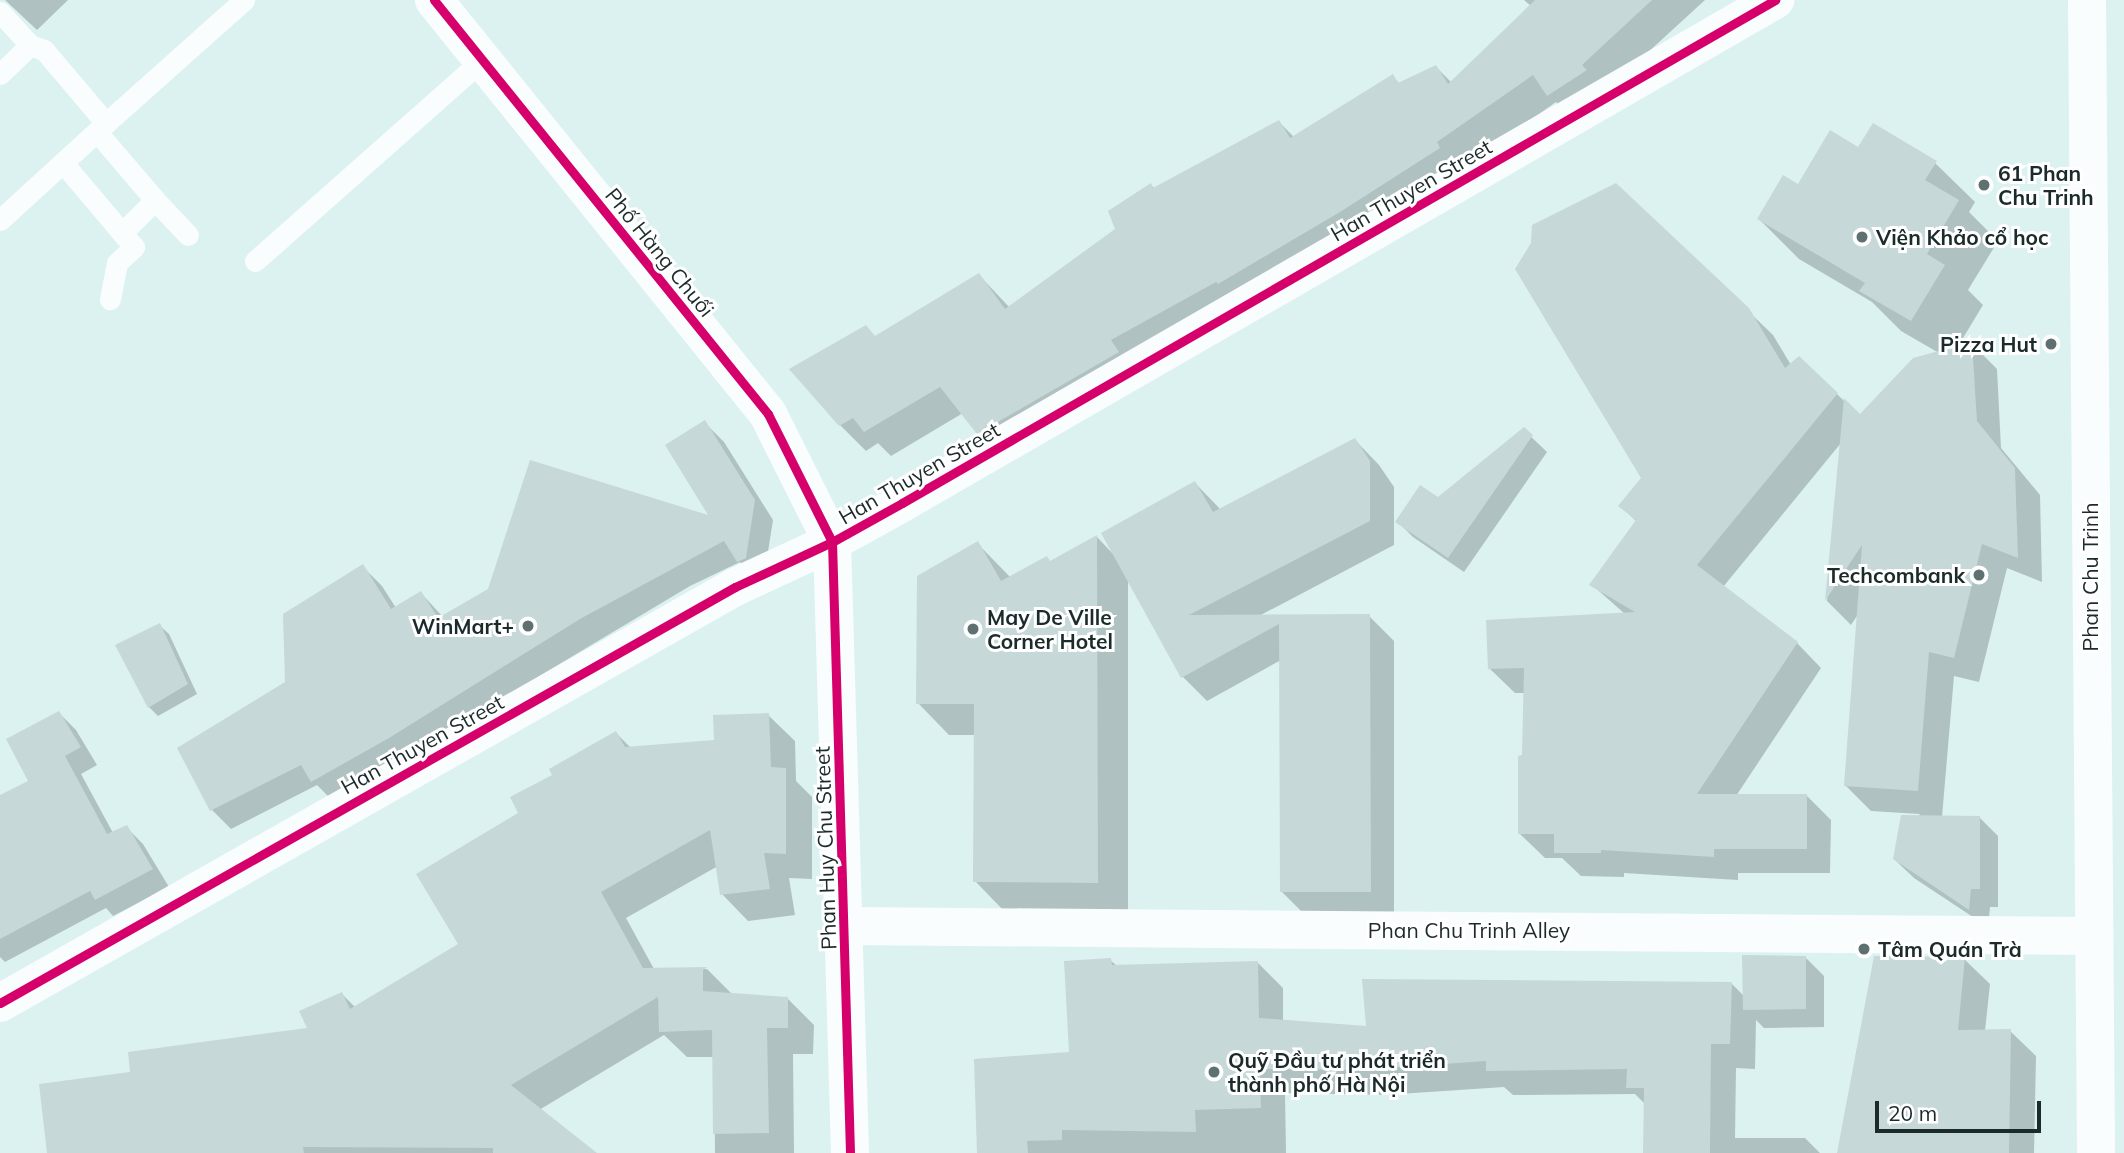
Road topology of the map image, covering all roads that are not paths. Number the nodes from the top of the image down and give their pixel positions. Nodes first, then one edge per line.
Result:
1 (244, 0) edge
2 (434, 0) edge
3 (1775, 0) edge
4 (2087, 0) edge
5 (0, 12) edge
6 (30, 46) junction
7 (482, 60) junction
8 (0, 74) edge
9 (102, 127) junction
10 (63, 163) junction
11 (155, 200) junction
12 (0, 220) edge
13 (129, 226) dead end
14 (188, 235) dead end
15 (255, 261) dead end
16 (110, 299) dead end
17 (832, 542) junction
18 (845, 926) junction
19 (2092, 936) junction
20 (0, 1003) edge
21 (850, 1153) edge
22 (2096, 1153) edge

1 - 9 lane
2 - 7 street, Phố Hàng Chuối
3 - 17 street, Han Thuyen Street
4 - 19 street, Phan Chu Trinh
5 - 6 lane
6 - 8 lane
6 - 9 lane
7 - 15 lane
7 - 17 street, Phố Hàng Chuối
9 - 10 lane
9 - 11 lane
10 - 12 lane
10 - 16 lane
11 - 13 lane
11 - 14 lane
17 - 18 street, Phan Huy Chu Street
17 - 20 street, Han Thuyen Street
18 - 19 street, Phan Chu Trinh Alley
18 - 21 street, Phan Huy Chu Street
19 - 22 street, Phan Chu Trinh

